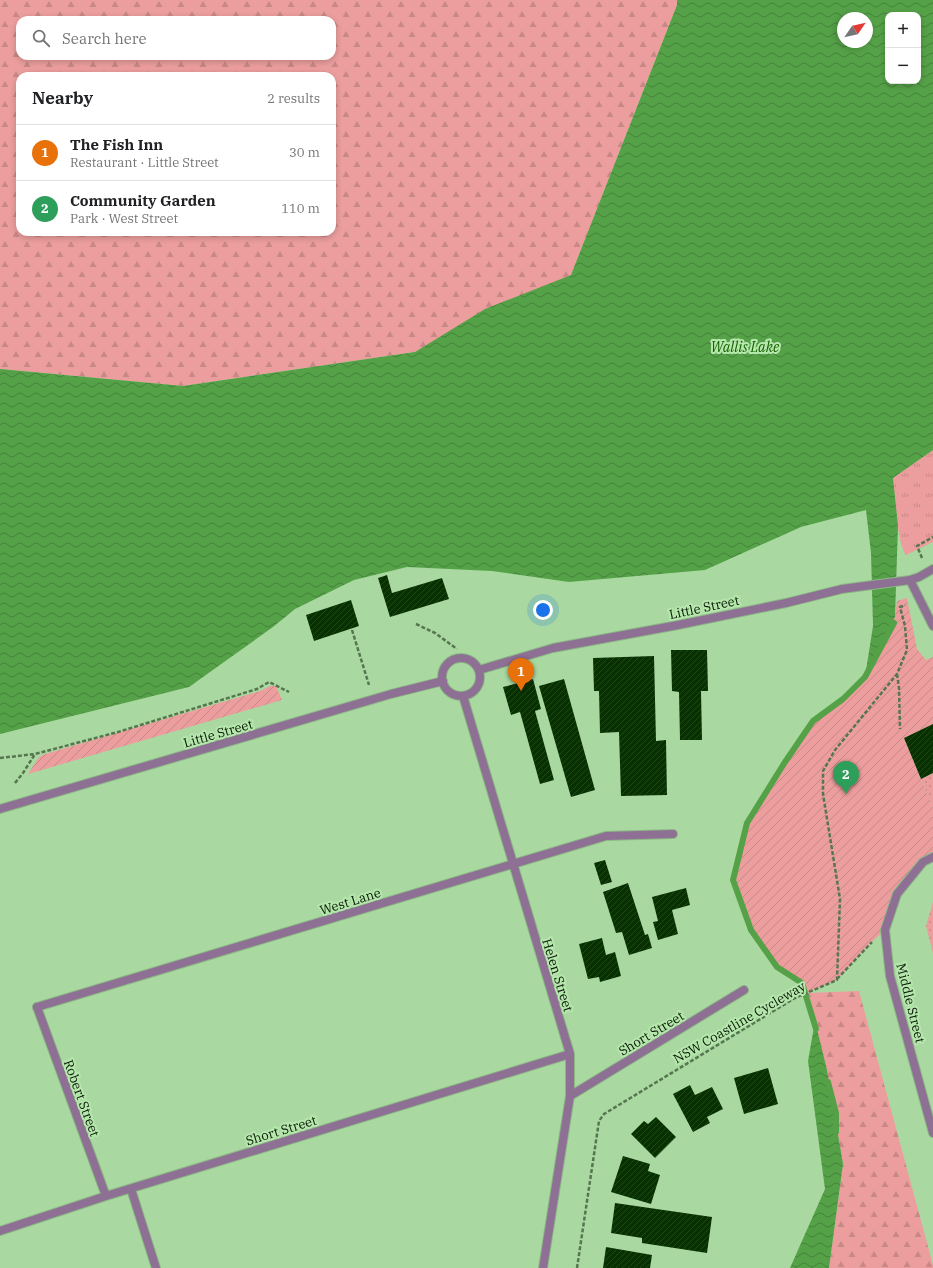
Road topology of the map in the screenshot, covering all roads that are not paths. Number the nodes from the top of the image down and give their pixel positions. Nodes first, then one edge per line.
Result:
1 (933, 569) edge
2 (910, 580) junction
3 (933, 626) edge
4 (479, 670) junction
5 (443, 681) junction
6 (463, 696) junction
7 (0, 809) edge
8 (673, 834) dead end
9 (933, 857) edge
10 (512, 864) junction
11 (744, 990) dead end
12 (37, 1007) joint
13 (570, 1054) junction
14 (570, 1096) junction
15 (933, 1133) edge
16 (131, 1189) junction
17 (106, 1196) junction
18 (0, 1231) edge
19 (156, 1268) edge
20 (542, 1268) edge

1 - 2 street, Little Street
2 - 3 street
2 - 4 street, Little Street
4 - 5 street
4 - 6 street
5 - 6 street
5 - 7 street, Little Street
6 - 10 street, Helen Street
8 - 10 street, West Lane
9 - 15 street, Middle Street
10 - 12 street, West Lane
10 - 13 street, Helen Street
11 - 14 street, Short Street
12 - 17 street, Robert Street
13 - 14 street, Helen Street
13 - 16 street, Short Street
14 - 20 street, Helen Street
16 - 17 street, Short Street
16 - 19 street
17 - 18 street, Short Street

